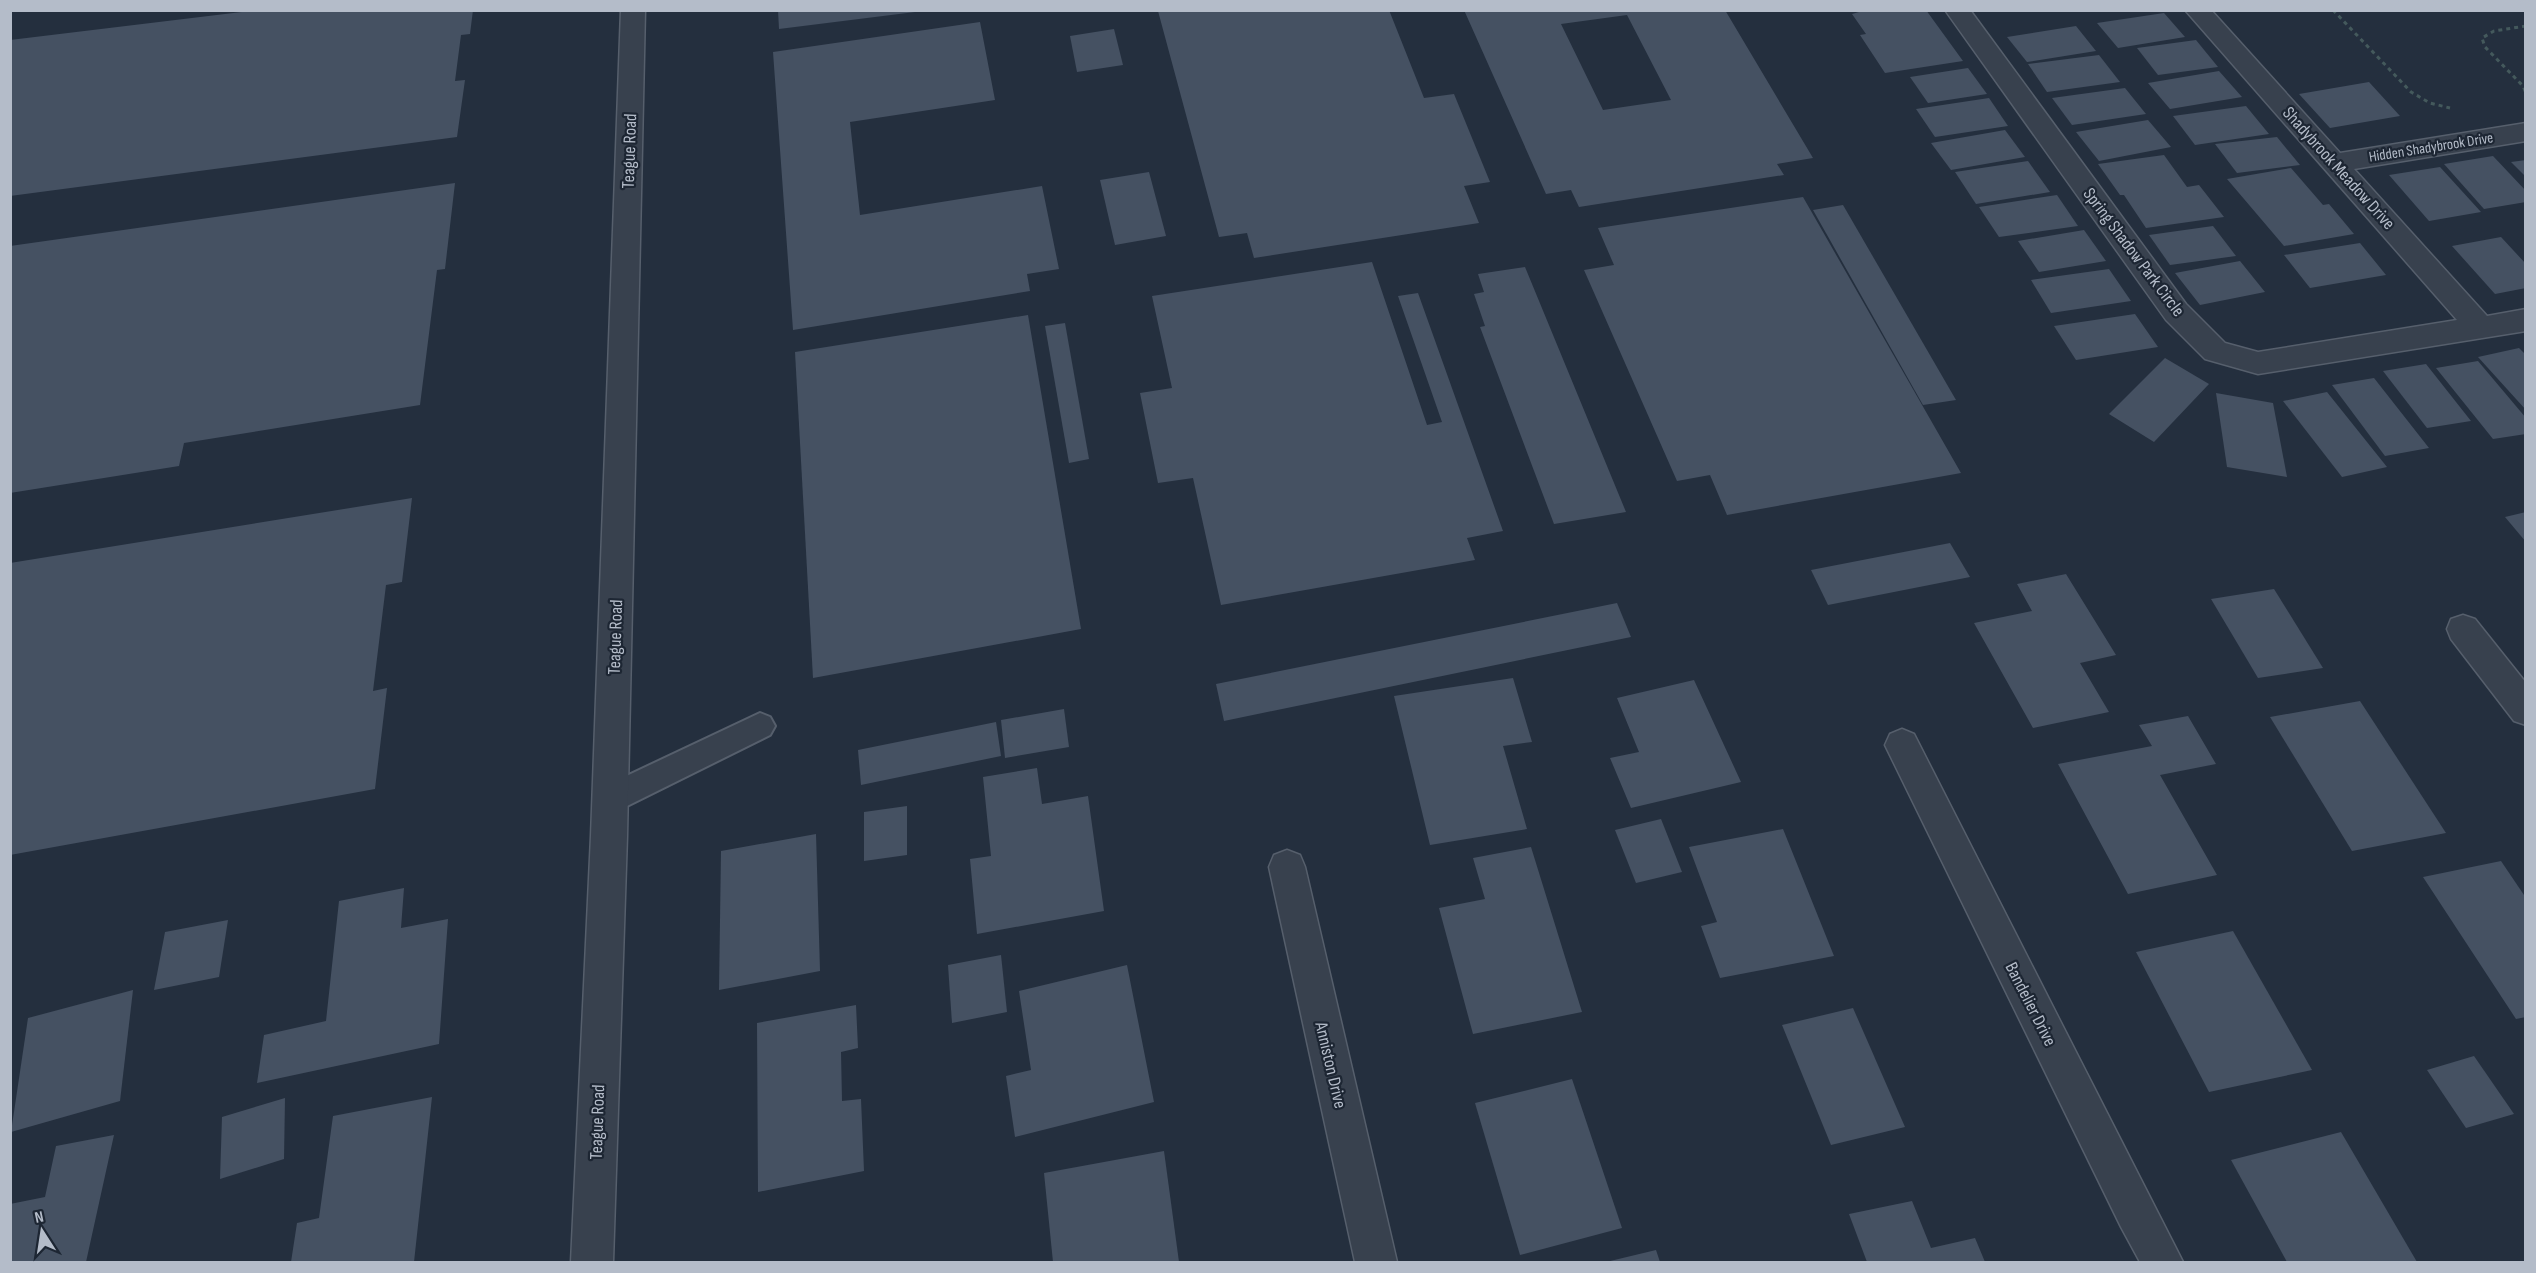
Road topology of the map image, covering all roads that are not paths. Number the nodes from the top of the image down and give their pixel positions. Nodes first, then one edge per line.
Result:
1 (633, 10) edge
2 (2197, 10) edge
3 (1965, 11) edge
4 (2518, 133) edge
5 (2336, 163) junction
6 (2526, 320) edge
7 (2479, 326) junction
8 (2463, 629) dead end
9 (2526, 710) edge
10 (760, 726) dead end
11 (1902, 745) dead end
12 (610, 800) junction
13 (1287, 867) dead end
14 (592, 1263) edge
15 (1376, 1263) edge
16 (2162, 1263) edge

1 - 12 street, Teague Road
2 - 5 street, Shadybrook Meadow Drive
3 - 7 street, Spring Shadow Park Circle
4 - 5 street, Hidden Shadybrook Drive
5 - 7 street, Shadybrook Meadow Drive
6 - 7 street, Spring Shadow Park Circle
8 - 9 street
10 - 12 lane
11 - 16 street, Bandelier Drive
12 - 14 street, Teague Road
13 - 15 street, Anniston Drive

